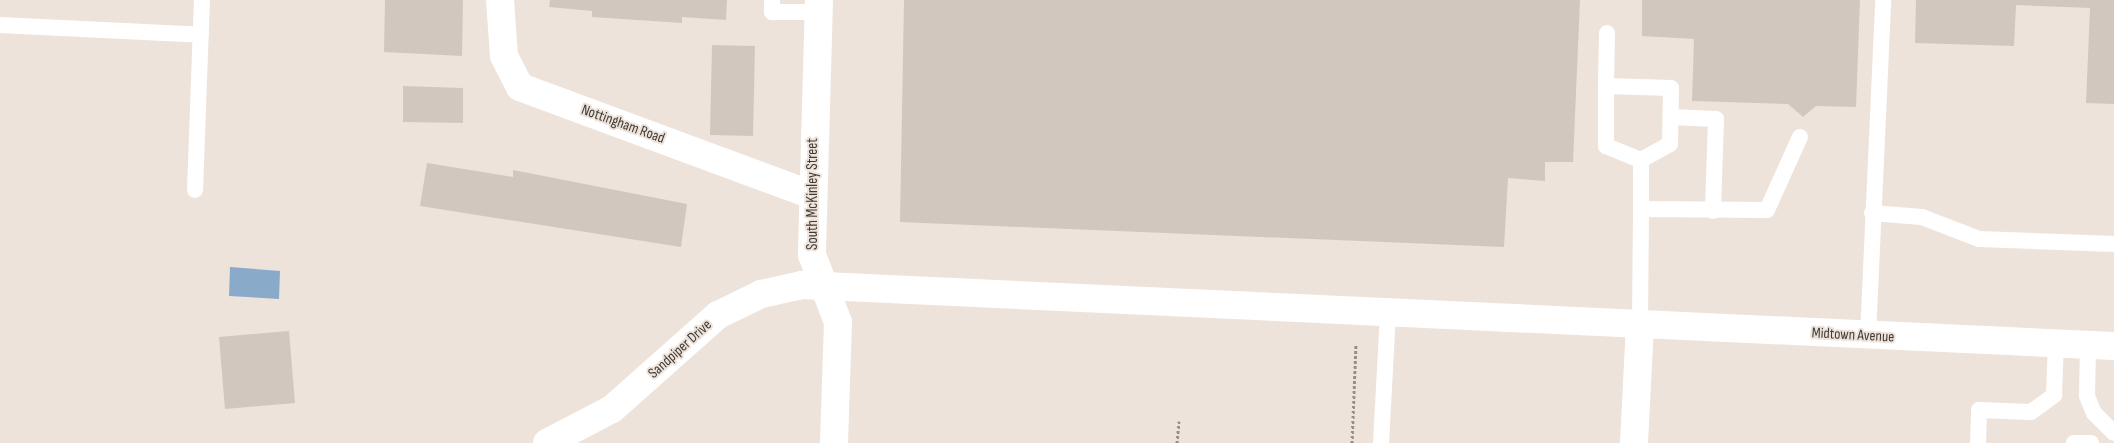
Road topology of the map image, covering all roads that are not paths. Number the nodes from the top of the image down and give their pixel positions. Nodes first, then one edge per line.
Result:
1 (202, 0) edge
2 (500, 0) edge
3 (772, 0) edge
4 (1883, 0) edge
5 (819, 6) edge
6 (0, 25) edge
7 (1607, 33) dead end
8 (201, 35) junction
9 (1606, 86) junction
10 (1671, 117) junction
11 (1800, 137) dead end
12 (1641, 160) junction
13 (195, 190) dead end
14 (810, 194) junction
15 (1641, 209) junction
16 (1713, 211) junction
17 (1872, 213) junction
18 (2114, 244) edge
19 (825, 286) junction
20 (1388, 314) junction
21 (1640, 325) junction
22 (1868, 336) junction
23 (2056, 344) junction
24 (2101, 346) edge
25 (2114, 433) edge
26 (557, 441) edge
27 (834, 443) edge
28 (1381, 443) edge
29 (1634, 443) edge
30 (1978, 443) edge
31 (2074, 443) edge
32 (2091, 443) edge

1 - 8 lane
2 - 14 street, Nottingham Road
3 - 5 lane
4 - 17 lane
5 - 14 street, South McKinley Street
6 - 8 lane
7 - 9 lane
8 - 13 lane
9 - 10 lane
9 - 12 lane
10 - 12 lane
10 - 16 lane
11 - 16 lane
12 - 15 lane
14 - 19 street, South McKinley Street
15 - 16 lane
15 - 21 lane
17 - 18 lane
17 - 22 lane
19 - 20 street, Sandpiper Drive
19 - 26 street, Sandpiper Drive
19 - 27 street, South McKinley Street
20 - 21 street, Midtown Avenue
20 - 28 lane
21 - 22 street, Midtown Avenue
21 - 29 street
22 - 23 street, Midtown Avenue
23 - 24 street, Midtown Avenue
23 - 30 lane
24 - 25 lane
31 - 32 lane

